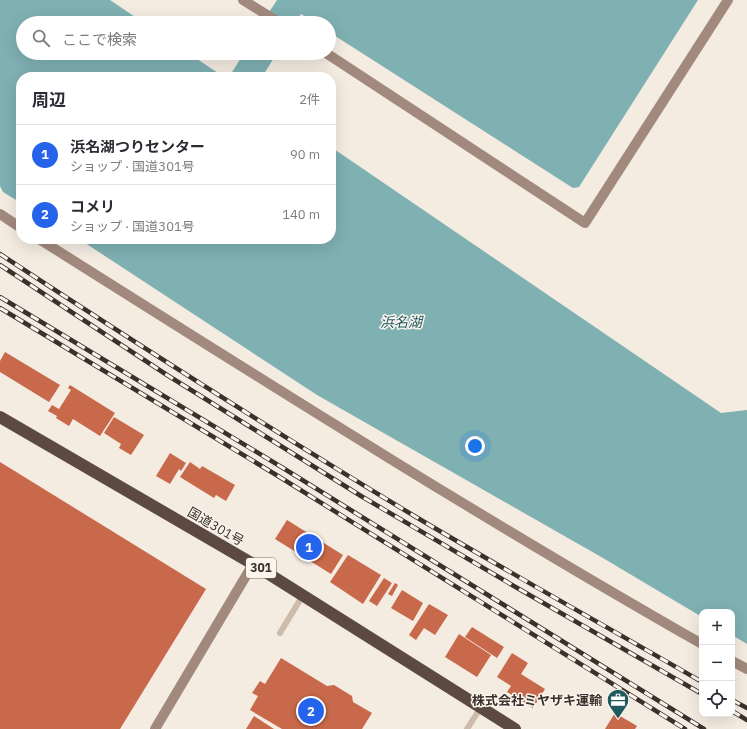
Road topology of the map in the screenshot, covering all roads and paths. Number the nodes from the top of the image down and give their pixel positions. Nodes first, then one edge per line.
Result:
1 (243, 0) edge
2 (728, 0) edge
3 (270, 16) edge
4 (336, 60) edge
5 (0, 214) edge
6 (16, 225) edge
7 (47, 244) edge
8 (0, 417) edge
9 (254, 564) junction
10 (303, 595) junction
11 (280, 633) dead end
12 (699, 642) edge
13 (735, 663) edge
14 (747, 669) edge
15 (480, 707) junction
16 (154, 729) edge
17 (467, 729) edge
18 (515, 729) edge

1 - 3 street
2 - 4 street
5 - 6 street
7 - 12 street
8 - 9 highway, 国道301号 / 301
9 - 10 highway, 国道301号 / 301
9 - 16 street
10 - 11 lane
10 - 15 highway, 国道301号 / 301
13 - 14 street
15 - 17 lane
15 - 18 highway, 国道301号 / 301

